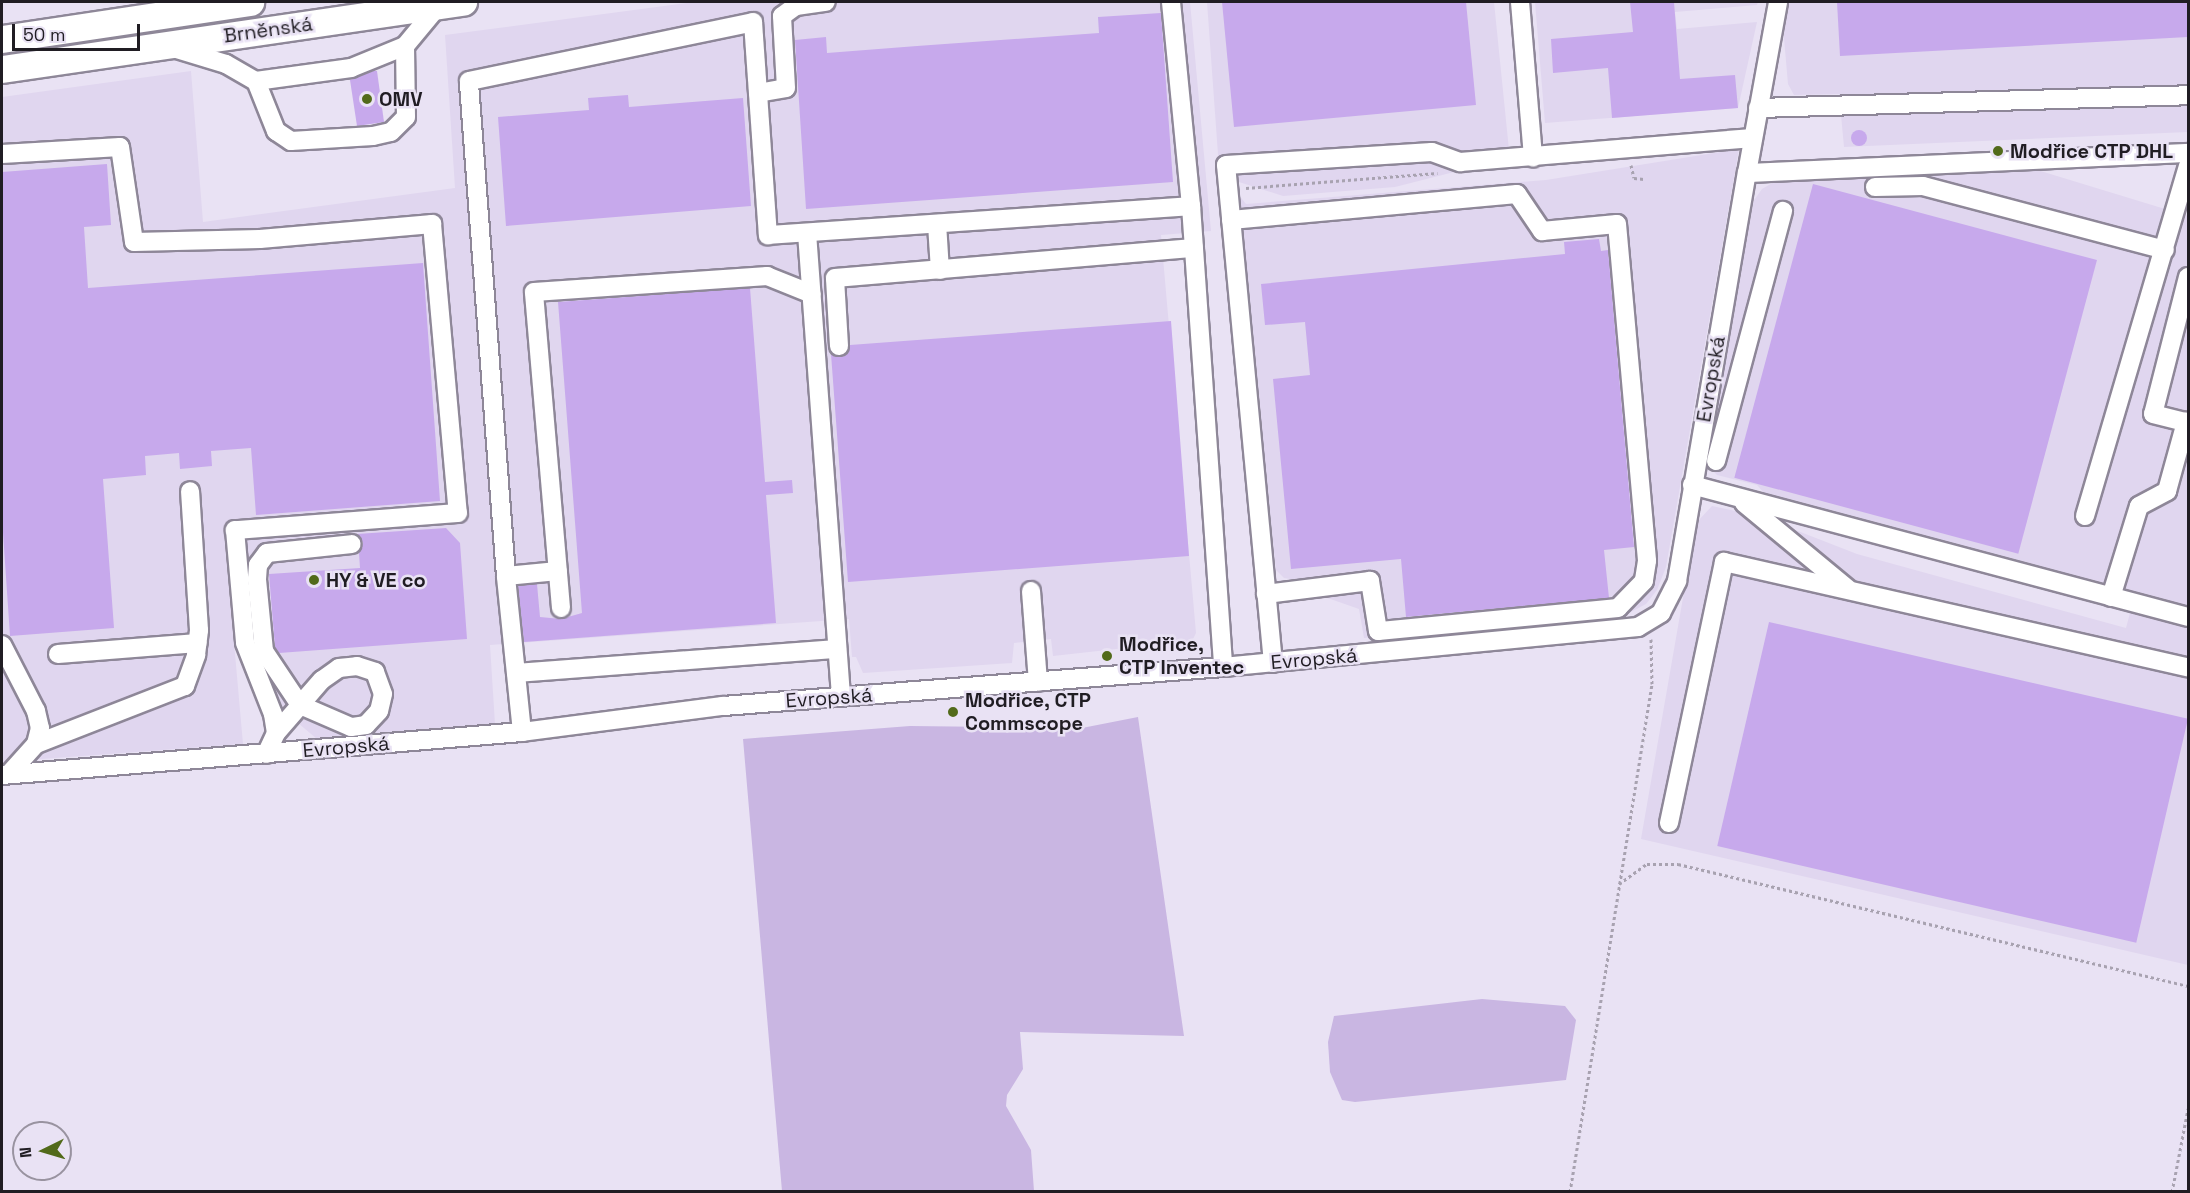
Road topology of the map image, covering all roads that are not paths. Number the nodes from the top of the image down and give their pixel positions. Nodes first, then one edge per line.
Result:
1 (250, 2) edge
2 (826, 2) edge
3 (1171, 2) edge
4 (1520, 2) edge
5 (1778, 2) edge
6 (451, 3) edge
7 (782, 16) junction
8 (753, 22) junction
9 (2, 39) edge
10 (166, 45) junction
11 (405, 46) junction
12 (2, 69) edge
13 (256, 81) junction
14 (758, 93) junction
15 (2188, 95) edge
16 (1758, 108) junction
17 (1753, 138) junction
18 (2188, 153) edge
19 (2, 154) edge
20 (1533, 157) junction
21 (2188, 166) edge
22 (1747, 172) junction
23 (1875, 187) dead end
24 (1191, 206) junction
25 (1783, 211) dead end
26 (1231, 220) junction
27 (937, 224) junction
28 (807, 233) junction
29 (1194, 248) junction
30 (2164, 250) junction
31 (940, 270) junction
32 (2188, 277) edge
33 (812, 294) junction
34 (1718, 335) junction
35 (1748, 342) junction
36 (839, 346) dead end
37 (2187, 422) edge
38 (1716, 460) dead end
39 (1692, 485) junction
40 (190, 491) dead end
41 (1738, 498) junction
42 (2085, 516) dead end
43 (352, 544) dead end
44 (558, 571) junction
45 (506, 576) junction
46 (1031, 591) dead end
47 (1850, 591) junction
48 (1266, 594) junction
49 (2111, 597) junction
50 (561, 609) dead end
51 (2188, 617) edge
52 (198, 643) junction
53 (2, 645) edge
54 (837, 649) junction
55 (58, 654) dead end
56 (1273, 663) junction
57 (1223, 667) junction
58 (2188, 667) edge
59 (516, 673) junction
60 (1038, 682) junction
61 (841, 697) junction
62 (522, 732) junction
63 (276, 733) junction
64 (36, 744) junction
65 (266, 754) junction
66 (5, 774) edge
67 (1669, 823) dead end

1 - 9 highway, Brněnská
2 - 7 street
3 - 24 street
4 - 20 street
5 - 16 street, Evropská
6 - 10 highway, Brněnská
6 - 11 street
7 - 8 street
7 - 14 street
8 - 14 street
8 - 45 street
10 - 12 highway, Brněnská
10 - 13 street
11 - 13 street
11 - 13 street
14 - 28 street
15 - 16 street
16 - 17 street, Evropská
17 - 20 street
17 - 22 street, Evropská
18 - 22 street
19 - 63 street
20 - 26 street
21 - 30 street
22 - 34 street, Evropská
23 - 30 street
24 - 27 street
24 - 29 street
25 - 35 street
26 - 48 street
26 - 48 street
27 - 28 street
27 - 31 street
28 - 33 street
29 - 31 street
29 - 57 street
30 - 42 street
31 - 36 street
32 - 37 street
33 - 44 street
33 - 54 street
34 - 35 street
34 - 39 street, Evropská
35 - 38 street
37 - 49 street
39 - 41 street
39 - 56 street, Evropská
40 - 52 street
41 - 47 street
41 - 49 street
43 - 63 street
44 - 45 street
44 - 50 street
45 - 59 street
46 - 60 street
47 - 58 street
47 - 67 street
48 - 56 street
49 - 51 street
52 - 55 street
52 - 64 street
53 - 64 street
54 - 59 street
54 - 61 street
56 - 57 street, Evropská
57 - 60 street, Evropská
59 - 62 street
60 - 61 street, Evropská
61 - 62 street, Evropská
62 - 65 street, Evropská
63 - 65 street
64 - 66 street
65 - 66 street, Evropská

